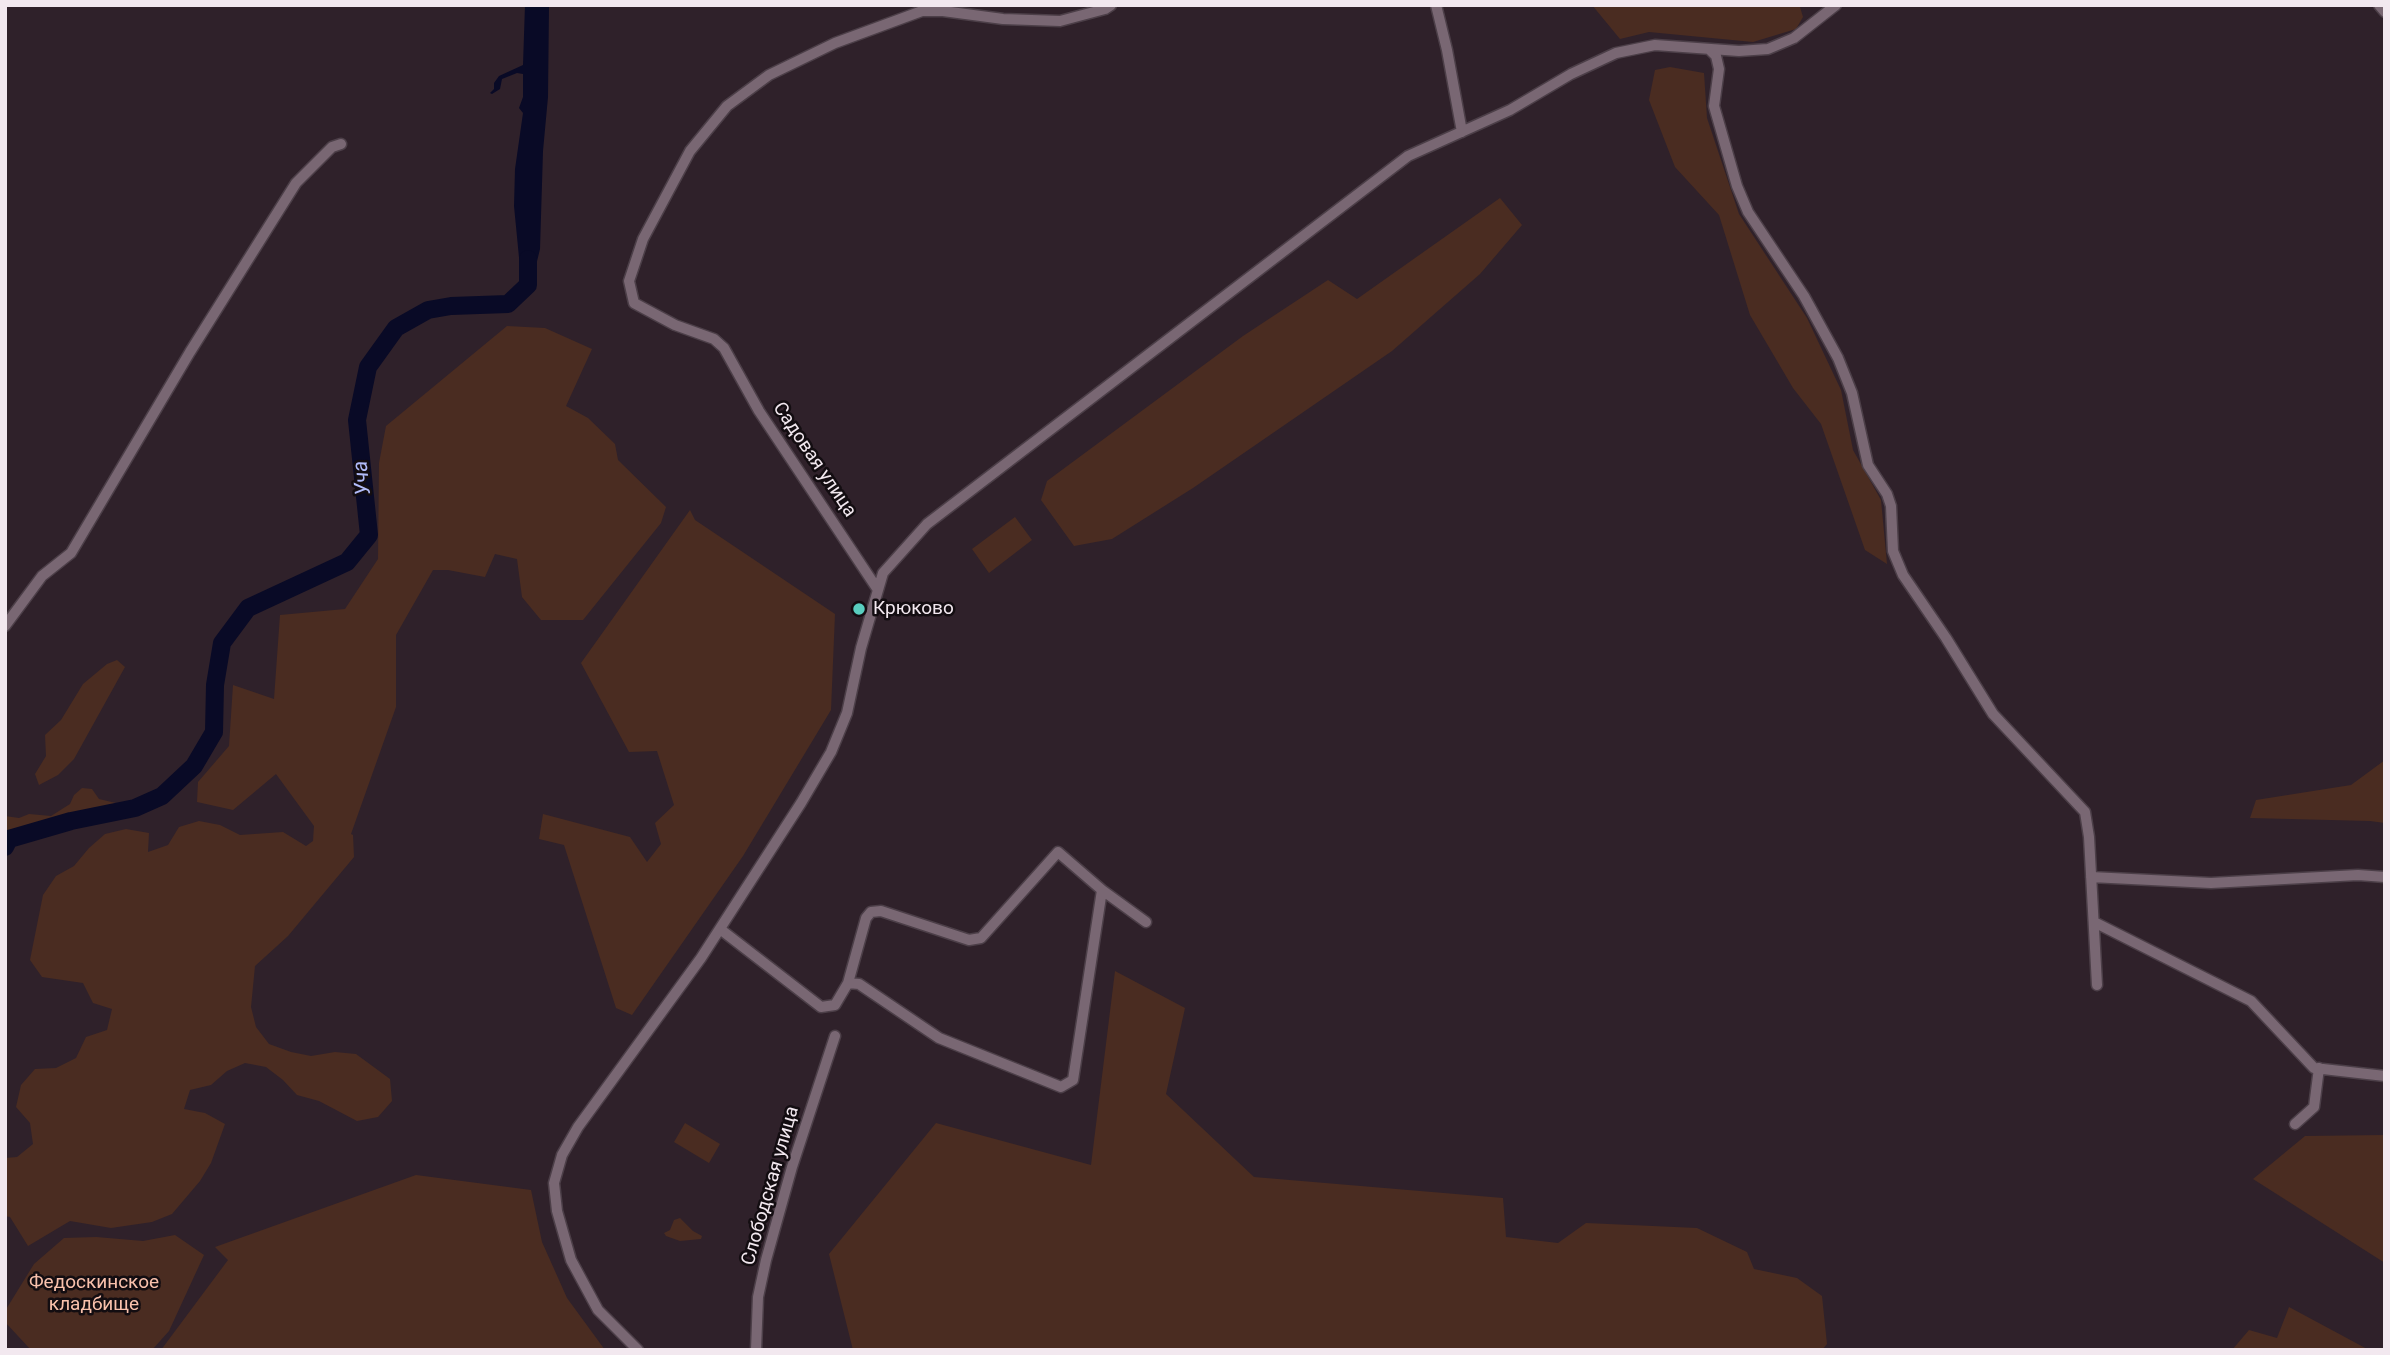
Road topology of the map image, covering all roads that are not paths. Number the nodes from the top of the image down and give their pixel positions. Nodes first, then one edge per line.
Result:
1 (1111, 5) edge
2 (1436, 5) edge
3 (1836, 5) edge
4 (2379, 5) edge
5 (2385, 12) edge
6 (1709, 49) junction
7 (1462, 132) junction
8 (341, 144) dead end
9 (878, 590) junction
10 (5, 626) edge
11 (2091, 877) junction
12 (2385, 877) edge
13 (1102, 890) junction
14 (1146, 922) dead end
15 (2094, 922) junction
16 (720, 929) junction
17 (848, 983) junction
18 (2097, 985) dead end
19 (835, 1035) dead end
20 (2319, 1068) junction
21 (2385, 1076) edge
22 (2295, 1124) dead end
23 (638, 1350) edge
24 (756, 1350) edge

1 - 9 street, Садовая улица
2 - 7 street
3 - 6 street
4 - 5 street
6 - 7 street
6 - 11 street
7 - 9 street
8 - 10 street
9 - 16 street
11 - 12 street
11 - 15 street
13 - 14 street
13 - 17 street
13 - 17 street
15 - 18 street
15 - 20 street
16 - 17 street
16 - 23 street
19 - 24 street, Слободская улица
20 - 21 street
20 - 22 street

